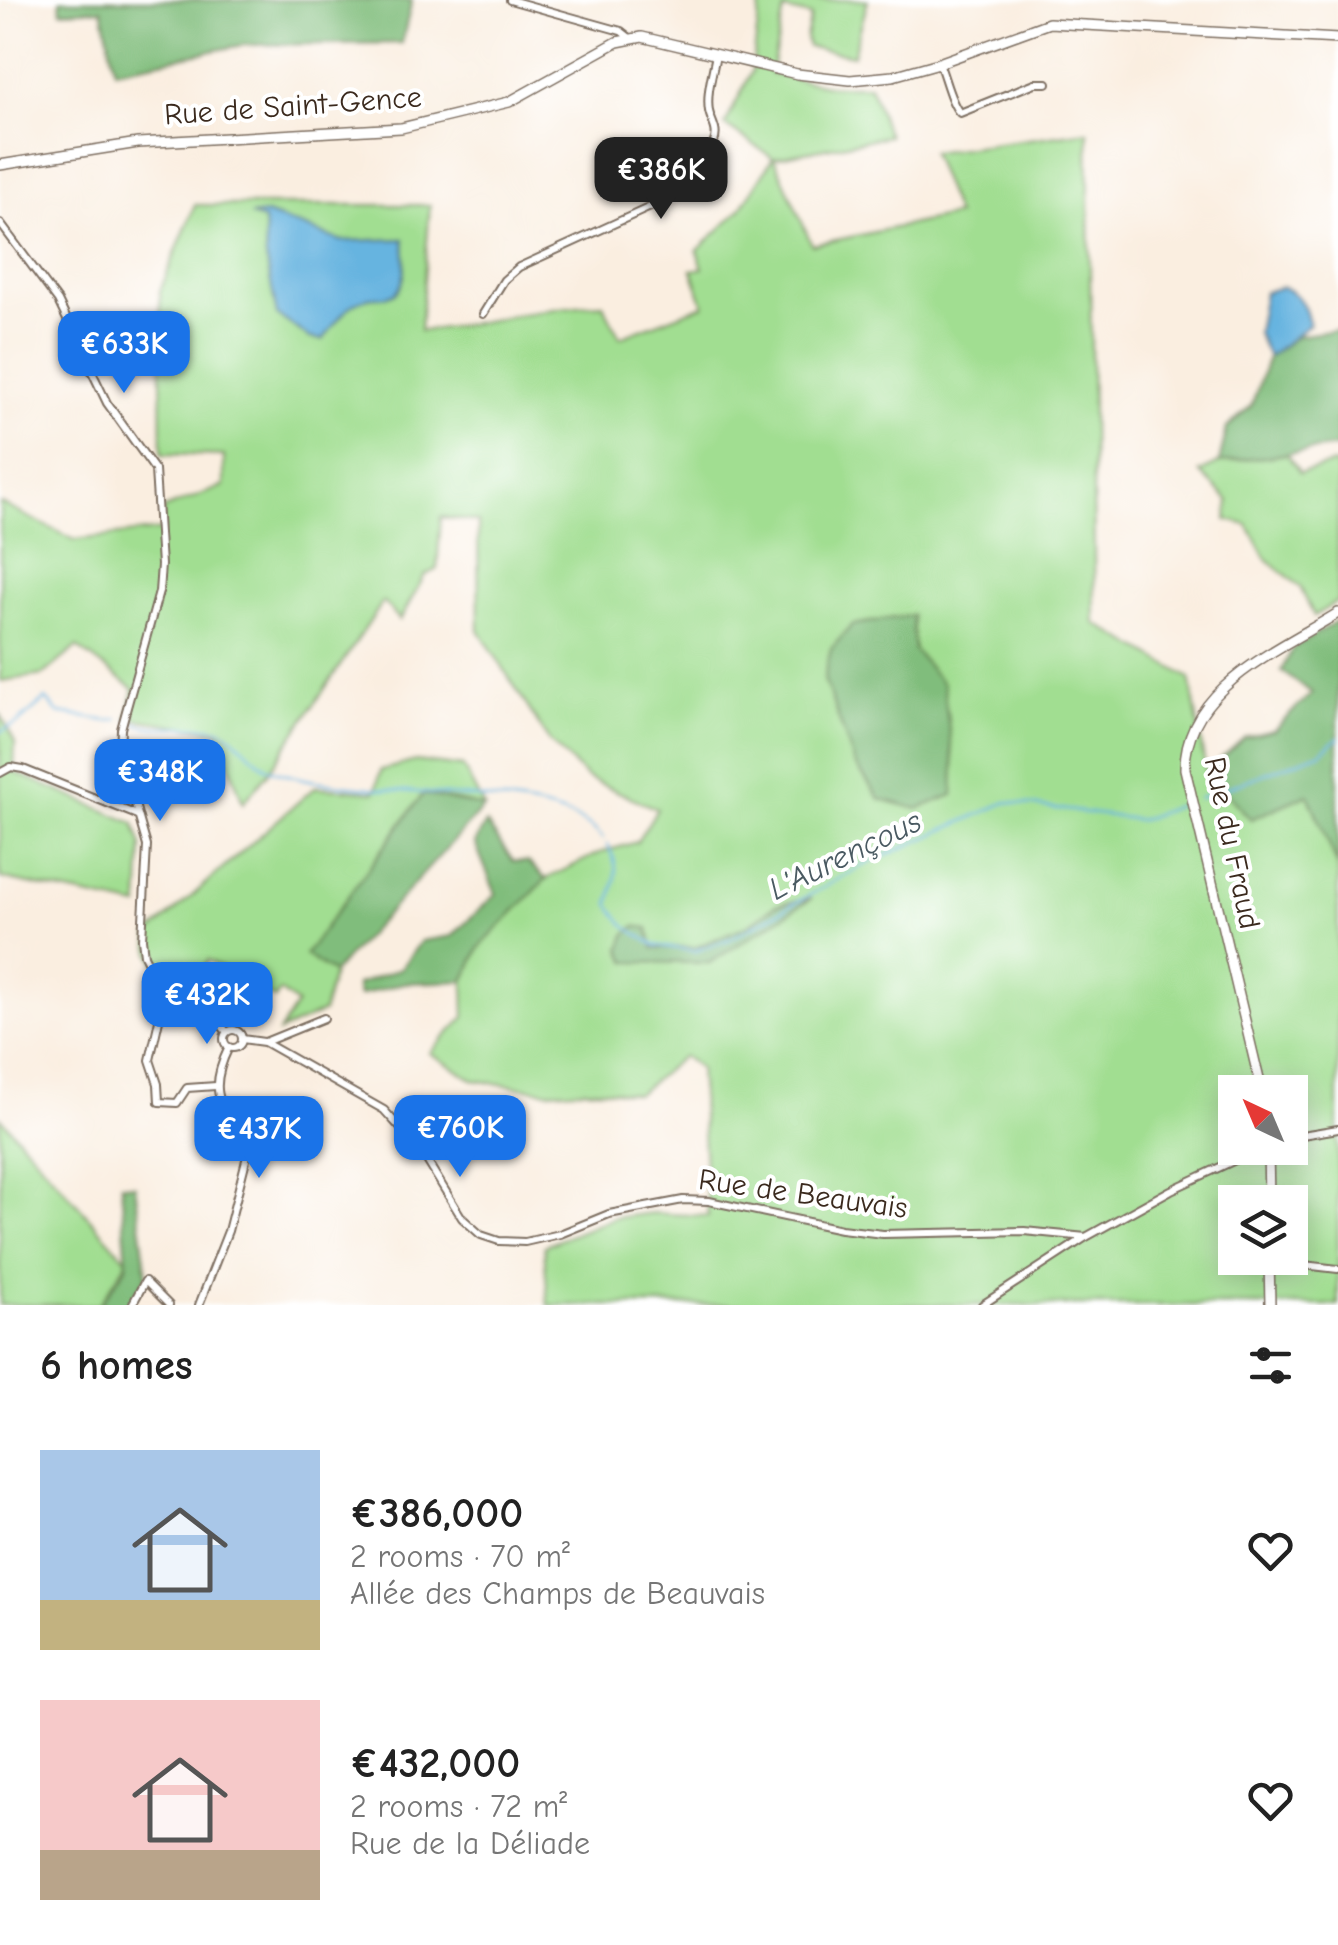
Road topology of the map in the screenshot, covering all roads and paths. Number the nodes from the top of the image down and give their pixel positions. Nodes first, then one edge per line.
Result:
1 (510, 0) edge
2 (630, 38) junction
3 (1338, 39) edge
4 (716, 54) junction
5 (939, 64) junction
6 (1047, 83) dead end
7 (0, 165) edge
8 (0, 224) edge
9 (483, 314) dead end
10 (1338, 613) edge
11 (0, 773) edge
12 (138, 815) junction
13 (158, 983) junction
14 (324, 1018) dead end
15 (227, 1032) junction
16 (242, 1039) junction
17 (264, 1042) junction
18 (229, 1047) junction
19 (1258, 1075) edge
20 (216, 1086) junction
21 (1338, 1129) edge
22 (1308, 1134) edge
23 (1223, 1165) edge
24 (1086, 1237) junction
25 (1308, 1265) edge
26 (1338, 1269) edge
27 (1269, 1275) edge
28 (132, 1305) edge
29 (169, 1305) edge
30 (199, 1305) edge
31 (982, 1305) edge
32 (1270, 1305) edge

1 - 2 street
2 - 4 street
2 - 7 street, Rue de Saint-Gence
3 - 5 street
4 - 5 street
4 - 9 street
5 - 6 street
8 - 12 street
10 - 19 street, Rue du Fraud
11 - 12 street
12 - 13 street
13 - 15 street
13 - 20 street
14 - 17 street
15 - 16 street
15 - 18 street
16 - 17 street, Rue de Beauvais
16 - 18 street
17 - 24 street, Rue de Beauvais
18 - 20 street
20 - 30 street
21 - 22 street
23 - 24 street
24 - 31 street
25 - 26 street
27 - 32 street
28 - 29 street

